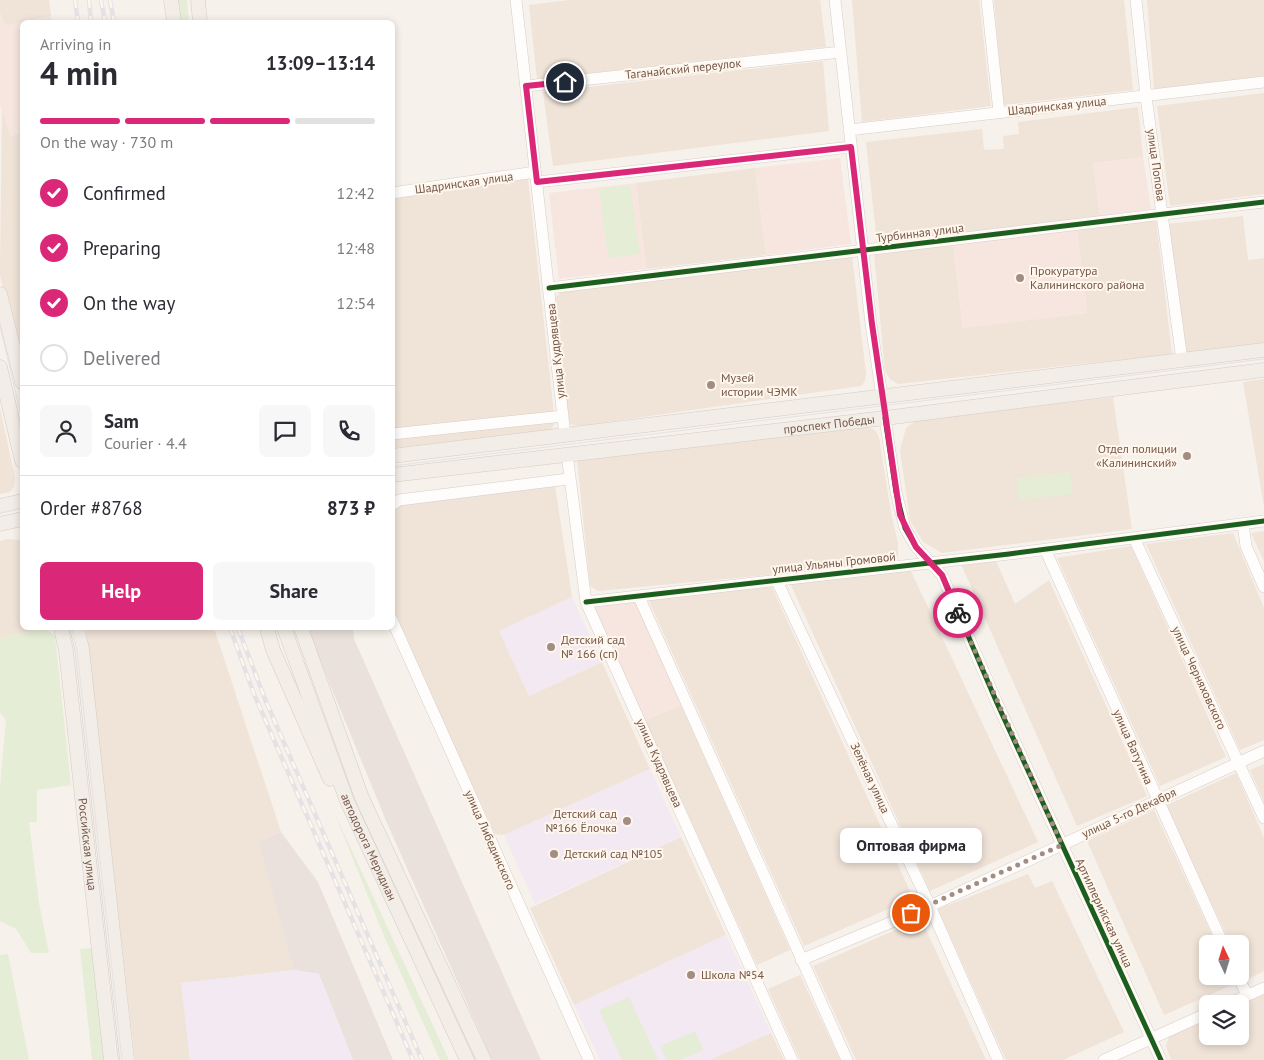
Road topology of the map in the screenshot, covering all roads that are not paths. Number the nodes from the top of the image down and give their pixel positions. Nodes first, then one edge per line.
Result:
1 (171, 0) edge
2 (198, 0) edge
3 (516, 0) edge
4 (835, 0) edge
5 (988, 0) edge
6 (1136, 0) edge
7 (174, 20) edge
8 (200, 20) edge
9 (841, 52) junction
10 (1264, 82) edge
11 (526, 86) junction
12 (1146, 97) junction
13 (999, 112) junction
14 (849, 130) junction
15 (851, 147) junction
16 (536, 177) junction
17 (395, 193) edge
18 (1264, 202) edge
19 (1163, 214) junction
20 (863, 250) junction
21 (549, 288) junction
22 (0, 294) edge
23 (1264, 350) edge
24 (1182, 360) junction
25 (0, 367) edge
26 (1264, 370) edge
27 (20, 374) edge
28 (882, 396) junction
29 (17, 410) edge
30 (563, 416) junction
31 (885, 418) junction
32 (395, 434) edge
33 (565, 435) junction
34 (20, 441) edge
35 (567, 454) junction
36 (395, 456) edge
37 (395, 475) edge
38 (568, 479) junction
39 (20, 501) edge
40 (395, 503) edge
41 (0, 506) edge
42 (20, 519) edge
43 (1264, 521) edge
44 (0, 524) edge
45 (1243, 524) junction
46 (1134, 538) junction
47 (1045, 550) junction
48 (929, 563) junction
49 (776, 579) junction
50 (1264, 587) edge
51 (639, 597) junction
52 (586, 602) junction
53 (395, 627) edge
54 (61, 630) edge
55 (77, 630) edge
56 (268, 630) edge
57 (285, 630) edge
58 (303, 630) edge
59 (82, 649) junction
60 (66, 651) junction
61 (1264, 751) edge
62 (1239, 763) junction
63 (1157, 800) junction
64 (347, 802) junction
65 (1264, 818) edge
66 (1062, 845) junction
67 (930, 906) junction
68 (1219, 935) edge
69 (801, 960) junction
70 (1242, 985) edge
71 (1264, 988) edge
72 (1247, 995) joint
73 (1199, 1017) edge
74 (1151, 1038) junction
75 (112, 1060) edge
76 (127, 1060) edge
77 (467, 1060) edge
78 (484, 1060) edge
79 (589, 1060) edge
80 (792, 1060) edge
81 (847, 1060) edge
82 (998, 1060) edge
83 (1104, 1060) edge
84 (1160, 1060) edge

1 - 7 main road
2 - 8 main road
3 - 11 street, улица Кудрявцева
4 - 9 street, Артиллерийская улица
5 - 13 street
6 - 12 street, улица Попова
9 - 11 street, Таганайский переулок
9 - 14 street, Артиллерийская улица
10 - 12 street, Шадринская улица
11 - 16 street, улица Кудрявцева
12 - 13 street, Шадринская улица
12 - 19 street, улица Попова
13 - 14 street, Шадринская улица
14 - 15 street, Артиллерийская улица
15 - 16 street, Шадринская улица
15 - 20 street, Артиллерийская улица
16 - 17 street, Шадринская улица
16 - 21 street, улица Кудрявцева
18 - 19 street, Турбинная улица
19 - 20 street, Турбинная улица
19 - 24 street, улица Попова
20 - 21 street, Турбинная улица
20 - 28 street, Артиллерийская улица
21 - 30 street, улица Кудрявцева
22 - 27 main road
23 - 24 main road, проспект Победы
24 - 28 main road, проспект Победы
25 - 29 main road
26 - 31 main road, проспект Победы
28 - 31 main road, Артиллерийская улица
28 - 33 main road, проспект Победы
29 - 34 main road
30 - 32 street
30 - 33 street, улица Кудрявцева
31 - 35 main road, проспект Победы
31 - 48 street, Артиллерийская улица
33 - 36 main road, проспект Победы
35 - 37 main road, проспект Победы
35 - 38 street, улица Кудрявцева
38 - 40 street
38 - 52 street, улица Кудрявцева
39 - 41 main road
42 - 44 main road
43 - 45 street, улица Ульяны Громовой
45 - 46 street, улица Ульяны Громовой
45 - 50 street
46 - 47 street, улица Ульяны Громовой
46 - 62 street, улица Черняховского
47 - 48 street, улица Ульяны Громовой
47 - 63 street, улица Ватутина
48 - 49 street, улица Ульяны Громовой
48 - 66 street, Артиллерийская улица
49 - 51 street, улица Ульяны Громовой
49 - 67 street, Зелёная улица
51 - 52 street, улица Ульяны Громовой
51 - 69 street
52 - 80 street, улица Кудрявцева
53 - 79 street, улица Либединского
54 - 60 main road, Российская улица
55 - 59 main road, Российская улица
56 - 64 main road
57 - 64 main road, автодорога Меридиан
58 - 78 main road, автодорога Меридиан
59 - 60 main road
59 - 76 main road, Российская улица
60 - 75 main road, Российская улица
61 - 62 street, улица 5-го Декабря
62 - 63 street, улица 5-го Декабря
62 - 65 street, улица Черняховского
63 - 66 street, улица 5-го Декабря
63 - 68 street, улица Ватутина
64 - 77 main road, автодорога Меридиан
66 - 67 street, улица 5-го Декабря
66 - 74 street, Артиллерийская улица
67 - 69 street, улица 5-го Декабря
67 - 82 street, Зелёная улица
69 - 81 street
70 - 72 street
71 - 72 street
73 - 74 street
74 - 83 street
74 - 84 street, Артиллерийская улица

